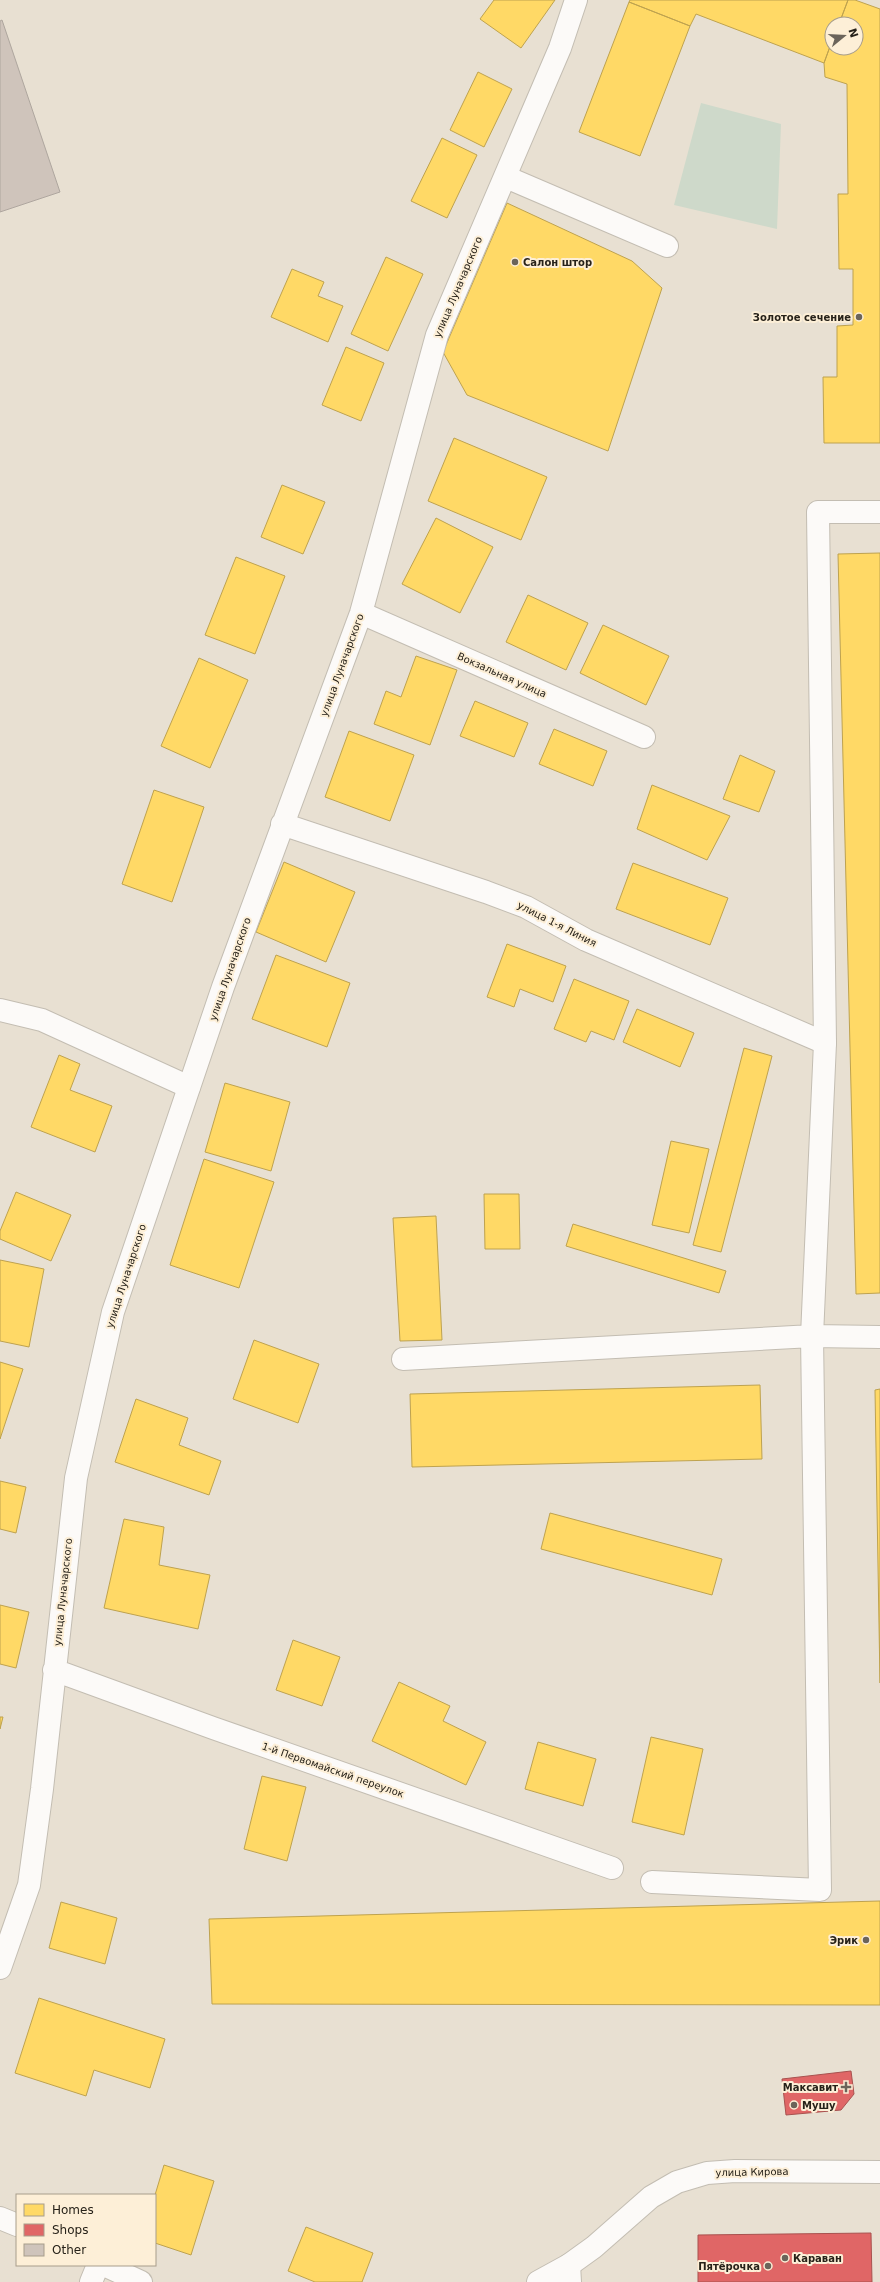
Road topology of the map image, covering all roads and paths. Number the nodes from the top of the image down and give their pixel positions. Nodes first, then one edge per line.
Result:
1 (576, 0) edge
2 (506, 177) junction
3 (667, 246) dead end
4 (880, 512) edge
5 (361, 613) junction
6 (644, 737) dead end
7 (282, 824) junction
8 (0, 1010) edge
9 (825, 1043) junction
10 (189, 1087) junction
11 (812, 1336) junction
12 (880, 1337) edge
13 (403, 1359) dead end
14 (54, 1670) junction
15 (612, 1868) dead end
16 (652, 1882) dead end
17 (0, 1968) edge
18 (880, 2172) edge
19 (0, 2218) edge
20 (16, 2225) edge
21 (98, 2266) edge
22 (106, 2266) edge
23 (570, 2274) edge
24 (90, 2282) edge
25 (140, 2282) edge
26 (538, 2282) edge

1 - 2 street, улица Луначарского
2 - 3 street
2 - 5 street, улица Луначарского
4 - 9 street
5 - 6 street, Вокзальная улица
5 - 7 street, улица Луначарского
7 - 9 street, улица 1-я Линия
7 - 10 street, улица Луначарского
8 - 10 street
9 - 11 street
10 - 14 street, улица Луначарского
11 - 12 street
11 - 13 street
11 - 16 street
14 - 15 street, 1-й Первомайский переулок
14 - 17 street, улица Луначарского
18 - 23 street, улица Кирова
19 - 20 street
21 - 24 street
22 - 25 street
23 - 26 street, улица Кирова

